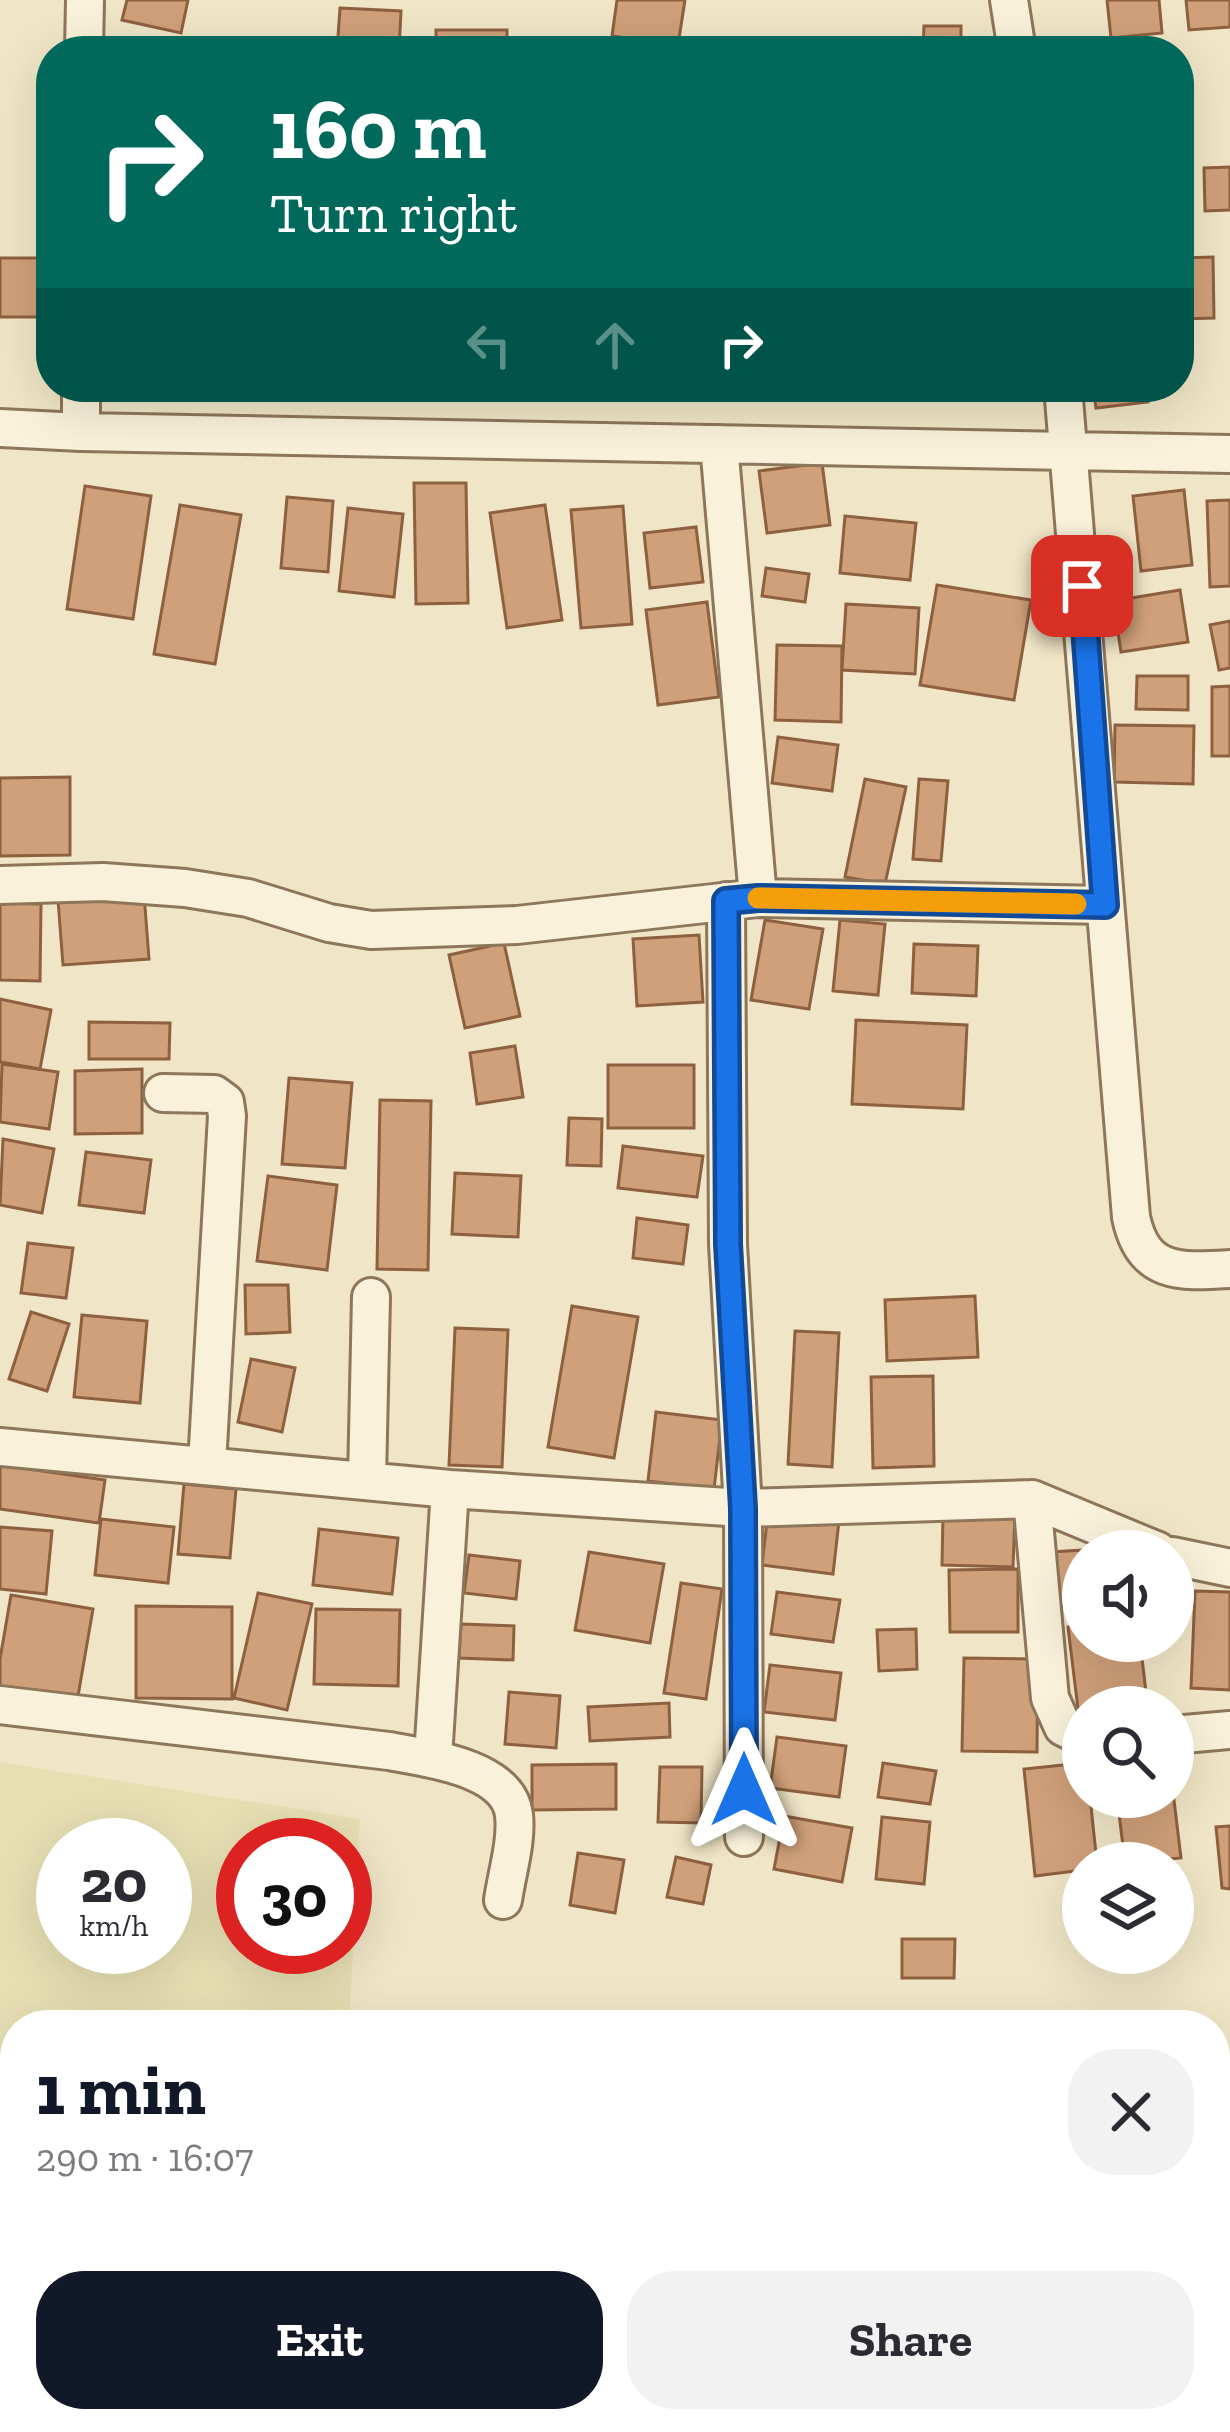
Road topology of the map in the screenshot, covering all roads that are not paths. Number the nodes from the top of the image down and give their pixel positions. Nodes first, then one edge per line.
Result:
1 (86, 0) edge
2 (1010, 0) edge
3 (85, 36) edge
4 (1015, 36) edge
5 (81, 402) edge
6 (1065, 402) edge
7 (0, 428) edge
8 (81, 432) junction
9 (719, 444) junction
10 (1071, 449) junction
11 (1230, 454) edge
12 (0, 885) edge
13 (742, 900) junction
14 (1105, 905) junction
15 (164, 1093) dead end
16 (1230, 1269) edge
17 (371, 1297) dead end
18 (0, 1447) edge
19 (207, 1464) junction
20 (367, 1480) junction
21 (450, 1489) junction
22 (1032, 1498) junction
23 (743, 1508) junction
24 (1108, 1530) edge
25 (1194, 1560) edge
26 (1230, 1568) edge
27 (0, 1705) edge
28 (1062, 1725) edge
29 (1230, 1730) edge
30 (1194, 1733) edge
31 (433, 1759) junction
32 (744, 1837) dead end
33 (503, 1900) dead end

1 - 3 street
2 - 4 street
5 - 8 street
6 - 10 street
7 - 8 street
8 - 9 street
9 - 10 street
9 - 13 street
10 - 11 street
10 - 14 street
12 - 13 street
13 - 14 street
13 - 23 street
14 - 16 street
15 - 19 street
17 - 20 street
18 - 19 street
19 - 20 street
20 - 21 street
21 - 23 street
21 - 31 street
22 - 23 street
22 - 24 street
22 - 28 street
23 - 32 street
25 - 26 street
27 - 31 street
29 - 30 street
31 - 33 street

